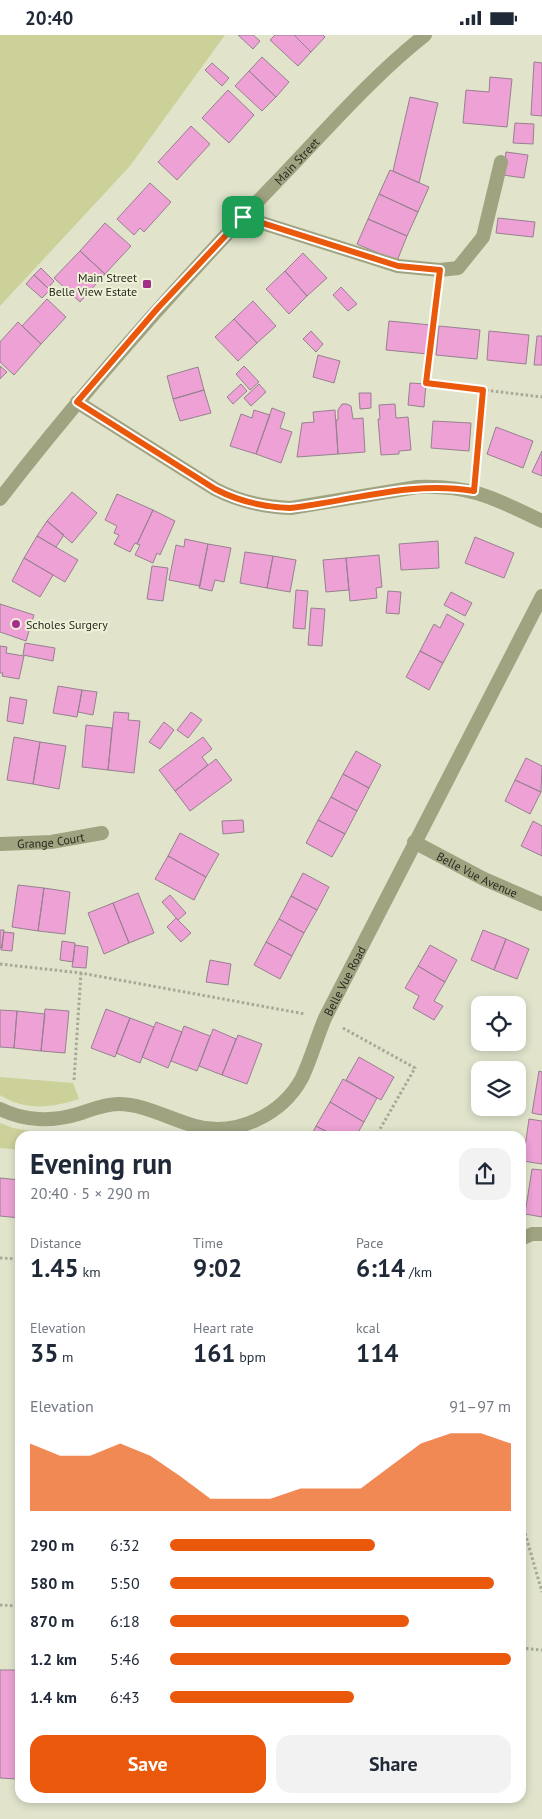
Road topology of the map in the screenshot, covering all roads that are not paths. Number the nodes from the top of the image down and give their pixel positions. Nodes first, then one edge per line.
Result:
1 (426, 35) edge
2 (501, 162) dead end
3 (243, 217) junction
4 (77, 402) junction
5 (0, 499) edge
6 (542, 521) edge
7 (542, 595) edge
8 (102, 833) dead end
9 (414, 842) junction
10 (0, 844) edge
11 (542, 904) edge
12 (0, 1109) edge
13 (238, 1131) edge
14 (542, 1234) edge
15 (526, 1237) edge

1 - 3 street, Main Street
2 - 3 street
3 - 4 street, Main Street
4 - 5 street, Main Street
4 - 6 street
7 - 9 street, Belle Vue Road
8 - 10 street, Grange Court
9 - 11 street, Belle Vue Avenue
9 - 13 street, Belle Vue Road
12 - 13 street, Belle Vue Road
14 - 15 street

